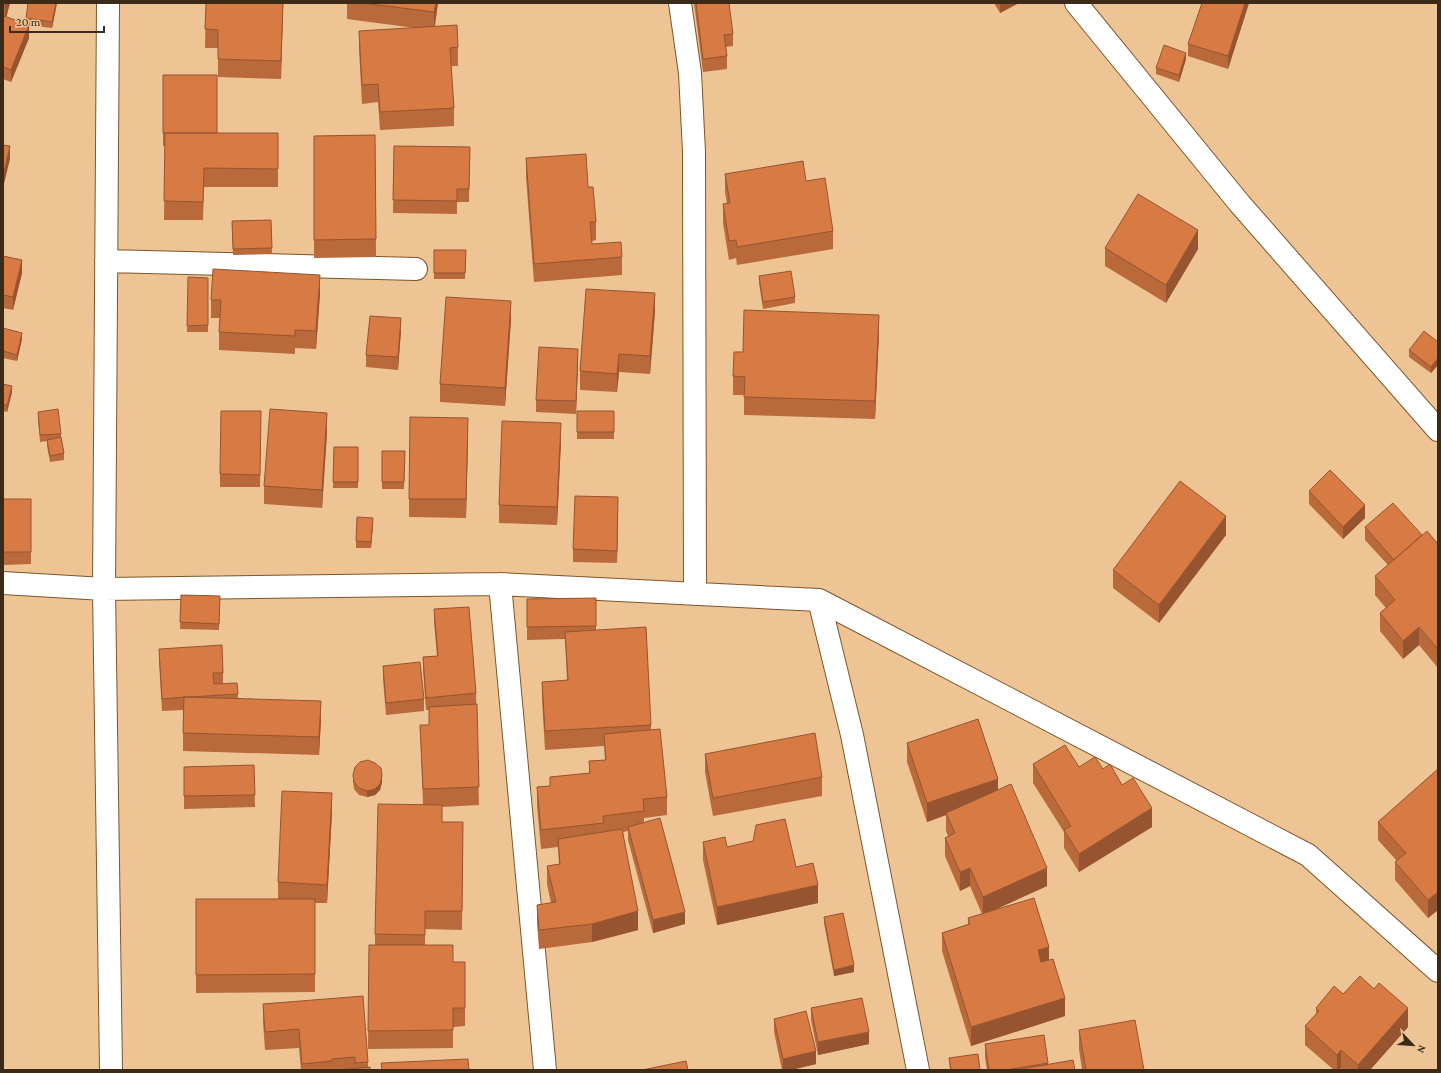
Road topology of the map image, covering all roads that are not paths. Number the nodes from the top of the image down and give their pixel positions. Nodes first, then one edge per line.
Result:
1 (108, 3) edge
2 (680, 3) edge
3 (1076, 3) edge
4 (106, 261) junction
5 (416, 269) dead end
6 (1438, 430) edge
7 (3, 583) edge
8 (500, 584) junction
9 (104, 589) junction
10 (695, 594) junction
11 (819, 600) junction
12 (1438, 971) edge
13 (111, 1070) edge
14 (545, 1070) edge
15 (918, 1070) edge

1 - 4 street
2 - 10 street
3 - 6 street
4 - 5 street
4 - 9 street
7 - 9 street
8 - 9 street
8 - 10 street
8 - 14 street
9 - 13 street
10 - 11 street
11 - 12 street
11 - 15 street

